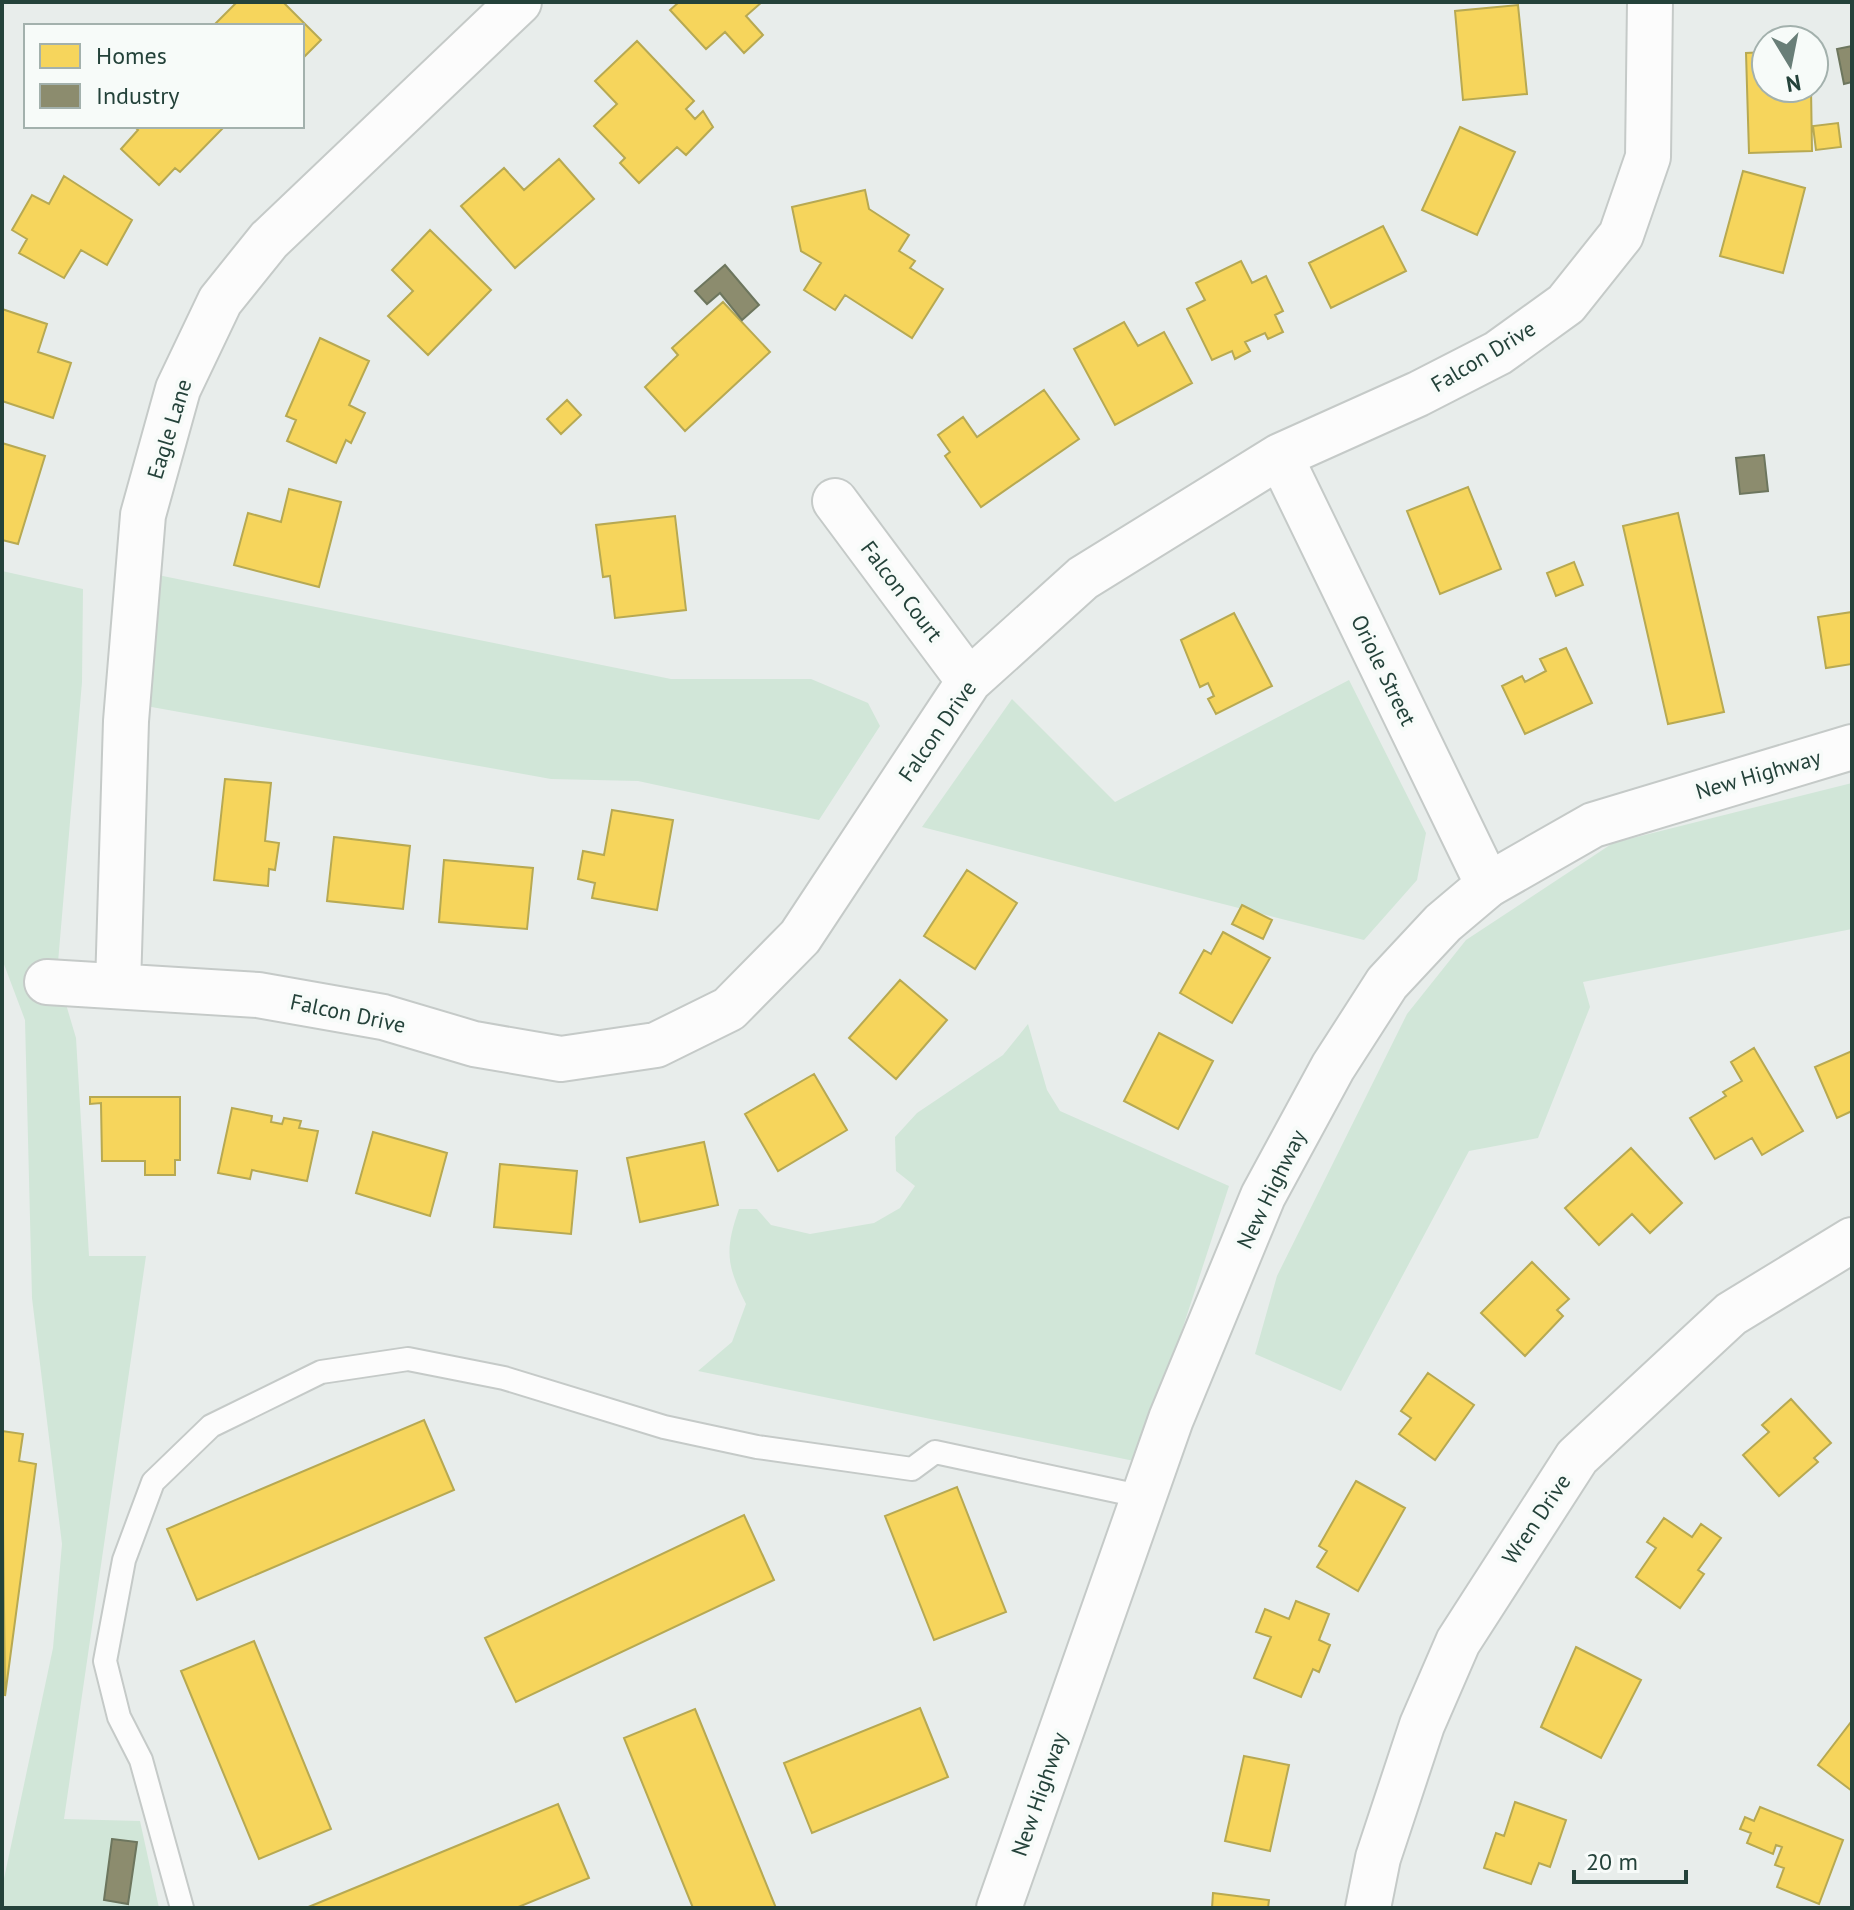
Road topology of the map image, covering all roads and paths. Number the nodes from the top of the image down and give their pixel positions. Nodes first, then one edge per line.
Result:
1 (519, 2) edge
2 (1650, 2) edge
3 (1280, 456) junction
4 (835, 501) dead end
5 (969, 681) junction
6 (1852, 747) edge
7 (1488, 885) junction
8 (47, 982) dead end
9 (118, 986) junction
10 (1852, 1240) edge
11 (1144, 1497) junction
12 (182, 1908) edge
13 (999, 1908) edge
14 (1368, 1908) edge

1 - 9 street, Eagle Lane
2 - 3 street, Falcon Drive
3 - 5 street, Falcon Drive
3 - 7 street, Oriole Street
4 - 5 street, Falcon Court
5 - 9 street, Falcon Drive
6 - 7 street, New Highway
7 - 11 street, New Highway
8 - 9 street, Falcon Drive
10 - 14 street, Wren Drive
11 - 12 lane
11 - 13 street, New Highway

